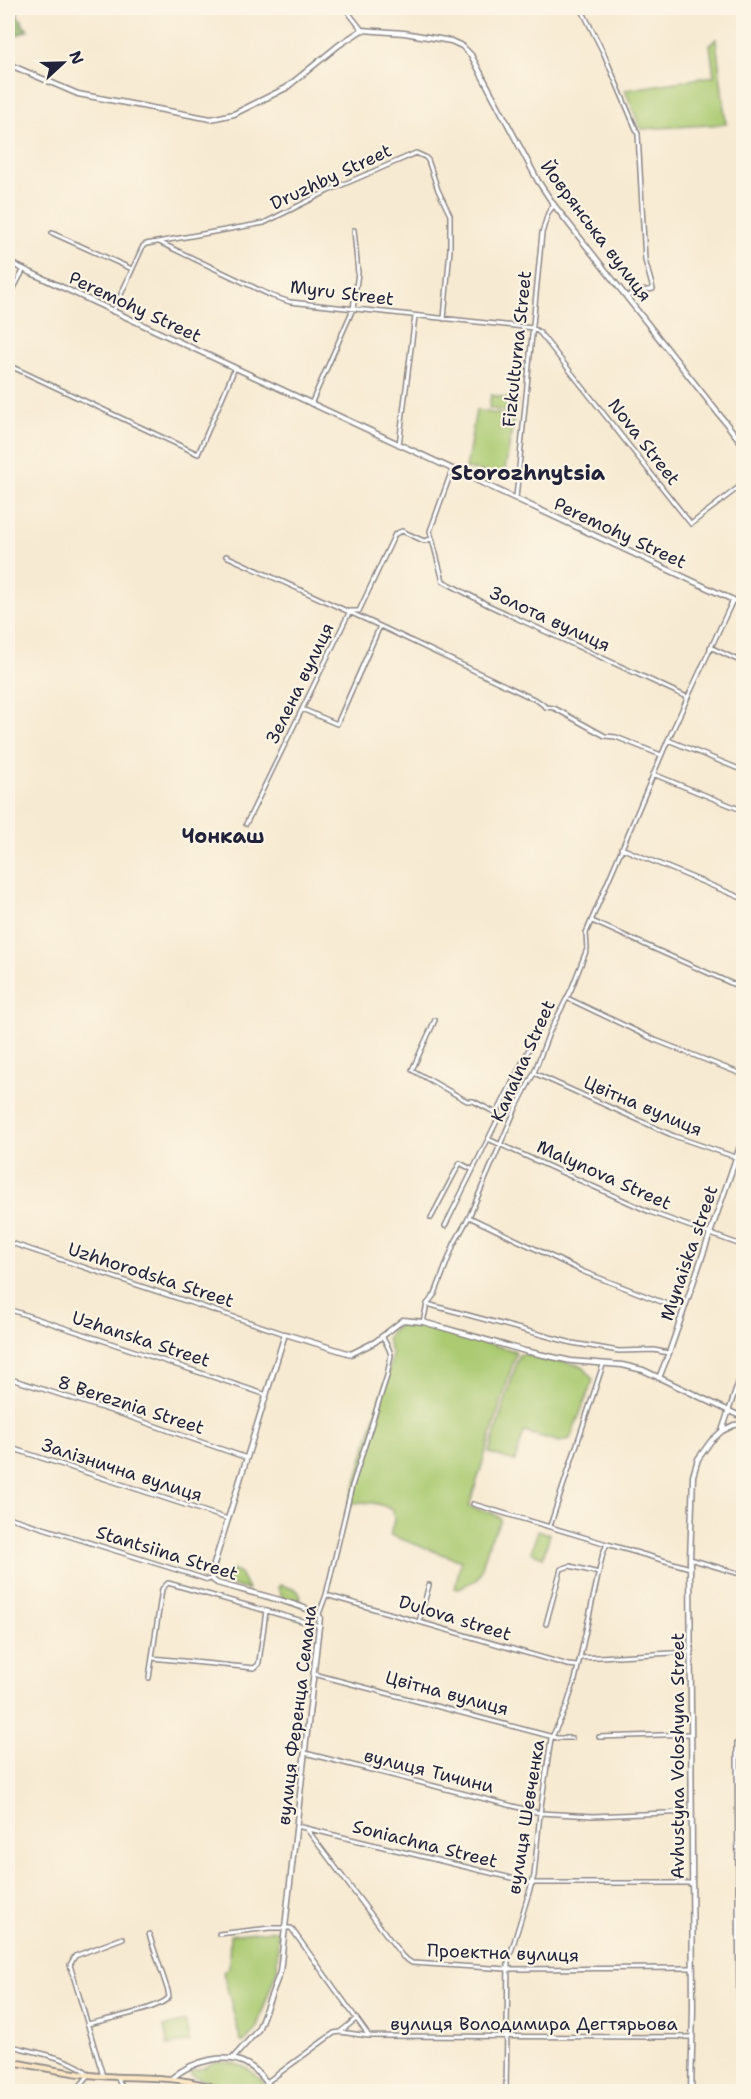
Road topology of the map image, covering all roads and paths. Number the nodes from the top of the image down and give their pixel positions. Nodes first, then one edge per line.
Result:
1 (345, 8) edge
2 (581, 8) edge
3 (362, 30) junction
4 (8, 64) edge
5 (554, 204) junction
6 (354, 230) dead end
7 (52, 233) dead end
8 (159, 242) junction
9 (8, 262) edge
10 (24, 269) junction
11 (132, 269) junction
12 (628, 296) junction
13 (8, 299) edge
14 (353, 309) junction
15 (113, 312) junction
16 (415, 316) junction
17 (444, 319) junction
18 (533, 328) junction
19 (8, 365) edge
20 (235, 368) junction
21 (311, 404) junction
22 (399, 445) junction
23 (744, 446) edge
24 (452, 470) junction
25 (744, 483) edge
26 (516, 499) junction
27 (432, 539) junction
28 (225, 556) dead end
29 (733, 600) junction
30 (744, 605) edge
31 (349, 614) junction
32 (380, 626) junction
33 (710, 647) junction
34 (744, 663) edge
35 (687, 697) junction
36 (302, 709) junction
37 (668, 740) junction
38 (661, 755) junction
39 (744, 771) edge
40 (653, 774) junction
41 (744, 811) edge
42 (246, 824) dead end
43 (621, 849) junction
44 (744, 899) edge
45 (591, 921) junction
46 (744, 989) edge
47 (567, 998) junction
48 (550, 1007) dead end
49 (435, 1020) dead end
50 (534, 1073) junction
51 (744, 1075) edge
52 (498, 1114) junction
53 (744, 1135) edge
54 (488, 1139) junction
55 (501, 1144) junction
56 (736, 1157) junction
57 (744, 1160) edge
58 (473, 1170) junction
59 (469, 1217) junction
60 (431, 1218) dead end
61 (445, 1226) dead end
62 (710, 1233) junction
63 (8, 1242) edge
64 (744, 1246) edge
65 (427, 1304) junction
66 (672, 1306) dead end
67 (8, 1309) edge
68 (423, 1322) junction
69 (285, 1334) junction
70 (382, 1336) junction
71 (669, 1353) junction
72 (603, 1365) junction
73 (744, 1365) edge
74 (8, 1378) edge
75 (659, 1378) junction
76 (267, 1395) junction
77 (729, 1410) junction
78 (744, 1419) edge
79 (744, 1424) edge
80 (722, 1431) junction
81 (8, 1447) edge
82 (247, 1458) junction
83 (473, 1504) dead end
84 (8, 1517) edge
85 (228, 1519) junction
86 (550, 1526) junction
87 (607, 1544) junction
88 (690, 1559) junction
89 (690, 1568) junction
90 (599, 1573) junction
91 (744, 1575) edge
92 (212, 1578) junction
93 (429, 1585) dead end
94 (326, 1594) junction
95 (266, 1611) junction
96 (319, 1614) junction
97 (419, 1622) junction
98 (546, 1624) dead end
99 (320, 1626) junction
100 (690, 1652) junction
101 (152, 1658) junction
102 (579, 1658) junction
103 (577, 1666) junction
104 (314, 1674) junction
105 (149, 1678) dead end
106 (691, 1734) junction
107 (552, 1735) junction
108 (599, 1737) dead end
109 (573, 1738) dead end
110 (737, 1743) dead end
111 (305, 1753) junction
112 (691, 1812) junction
113 (540, 1813) junction
114 (738, 1822) junction
115 (744, 1822) edge
116 (297, 1826) junction
117 (306, 1828) junction
118 (532, 1883) junction
119 (692, 1883) junction
120 (286, 1928) junction
121 (149, 1934) dead end
122 (219, 1934) dead end
123 (123, 1938) dead end
124 (692, 1968) junction
125 (507, 1969) junction
126 (744, 2015) edge
127 (356, 2019) junction
128 (88, 2024) junction
129 (340, 2032) junction
130 (369, 2036) junction
131 (507, 2037) junction
132 (693, 2037) junction
133 (8, 2045) edge
134 (233, 2058) junction
135 (8, 2061) edge
136 (88, 2075) junction
137 (103, 2076) junction
138 (117, 2077) junction
139 (172, 2078) junction
140 (267, 2082) junction
141 (79, 2089) edge
142 (59, 2091) edge
143 (124, 2091) edge
144 (225, 2091) edge
145 (274, 2091) edge
146 (506, 2091) edge
147 (690, 2091) edge

1 - 3 street
2 - 12 street
3 - 4 street
3 - 5 street, Йоврянська вулиця
5 - 12 street, Йоврянська вулиця
5 - 18 street, Fizkulturna Street
6 - 14 street
7 - 11 street
8 - 11 street, Druzhby Street
8 - 14 street, Myru Street
8 - 17 street, Druzhby Street
9 - 10 street, Peremohy Street
10 - 13 street
10 - 15 street, Peremohy Street
11 - 15 street, Druzhby Street
12 - 23 street, Йоврянська вулиця
14 - 16 street, Myru Street
14 - 21 street
15 - 20 street, Peremohy Street
16 - 17 street, Myru Street
16 - 22 street
17 - 18 street, Myru Street
18 - 25 street, Nova Street
18 - 26 street, Fizkulturna Street
19 - 20 street
20 - 21 street, Peremohy Street
21 - 22 street, Peremohy Street
22 - 24 street, Peremohy Street
24 - 26 street, Peremohy Street
24 - 27 street
26 - 29 street, Peremohy Street
27 - 31 street, Зелена вулиця
27 - 35 street, Золота вулиця
28 - 31 street
29 - 30 street, Peremohy Street
29 - 33 street, Kanalna Street
31 - 32 street
31 - 36 street, Зелена вулиця
32 - 36 street
32 - 38 street
33 - 34 street
33 - 35 street, Kanalna Street
35 - 37 street, Kanalna Street
36 - 42 street, Зелена вулиця
37 - 38 street, Kanalna Street
37 - 39 street
38 - 40 street, Kanalna Street
40 - 41 street
40 - 43 street, Kanalna Street
43 - 44 street
43 - 45 street, Kanalna Street
45 - 46 street
45 - 47 street, Kanalna Street
47 - 50 street, Kanalna Street
47 - 51 street
48 - 52 street
49 - 52 street
50 - 55 street, Kanalna Street
50 - 56 street, Цвітна вулиця
52 - 54 street
53 - 56 street, Mynaiska street
54 - 55 street, Malynova Street
54 - 58 street
55 - 59 street, Kanalna Street
55 - 62 street, Malynova Street
56 - 57 street, Цвітна вулиця
56 - 62 street, Mynaiska street
58 - 60 street
58 - 61 street
59 - 65 street, Kanalna Street
59 - 66 street
62 - 64 street, Malynova Street
62 - 71 street, Mynaiska street
63 - 69 street, Uzhhorodska Street
65 - 68 street, Kanalna Street
65 - 71 street
67 - 76 street, Uzhanska Street
68 - 70 street
68 - 72 street
69 - 70 street
69 - 76 street
70 - 94 street, вулиця Ференца Семана
71 - 75 street, Mynaiska street
72 - 75 street
72 - 86 street
73 - 77 street
74 - 82 street, 8 Bereznia Street
75 - 77 street
76 - 82 street
77 - 78 street
77 - 80 street, Avhustyna Voloshyna Street
79 - 80 street, Avhustyna Voloshyna Street
80 - 88 street, Avhustyna Voloshyna Street
81 - 85 street, Залізнична вулиця
82 - 85 street
83 - 86 street
84 - 92 street, Stantsiina Street
85 - 92 street
86 - 87 street
87 - 89 street
87 - 90 street, вулиця Шевченка
88 - 89 street, Avhustyna Voloshyna Street
88 - 91 street
89 - 100 street, Avhustyna Voloshyna Street
90 - 98 street
90 - 102 street, вулиця Шевченка
92 - 96 street, Stantsiina Street
93 - 97 street
94 - 96 street, вулиця Ференца Семана
94 - 97 street, Dulova street
95 - 99 street
95 - 101 street
95 - 101 street
96 - 99 street, вулиця Ференца Семана
97 - 103 street, Dulova street
99 - 104 street, вулиця Ференца Семана
100 - 102 street
100 - 106 street, Avhustyna Voloshyna Street
101 - 105 street
102 - 103 street, вулиця Шевченка
103 - 107 street, вулиця Шевченка
104 - 107 street, Цвітна вулиця
104 - 111 street, вулиця Ференца Семана
106 - 108 street
106 - 112 street, Avhustyna Voloshyna Street
107 - 109 street, Цвітна вулиця
107 - 113 street, вулиця Шевченка
110 - 114 street
111 - 113 street, вулиця Тичини
111 - 116 street, вулиця Ференца Семана
112 - 113 street, вулиця Тичини
112 - 119 street, Avhustyna Voloshyna Street
113 - 118 street, вулиця Шевченка
114 - 115 street
114 - 126 street
116 - 117 street, Soniachna Street
116 - 120 street, вулиця Ференца Семана
117 - 118 street, Soniachna Street
117 - 125 street, Проектна вулиця
118 - 119 street, Soniachna Street
118 - 125 street, вулиця Шевченка
119 - 124 street, Avhustyna Voloshyna Street
120 - 122 street
120 - 127 street, вулиця Володимира Дегтярьова
120 - 134 street, вулиця Ференца Семана
121 - 128 street
123 - 128 street
124 - 125 street, Проектна вулиця
124 - 132 street, Avhustyna Voloshyna Street
125 - 131 street, вулиця Шевченка
127 - 129 street
127 - 130 street, вулиця Володимира Дегтярьова
128 - 137 street
129 - 130 street
129 - 140 street
130 - 131 street, вулиця Володимира Дегтярьова
131 - 132 street, вулиця Володимира Дегтярьова
131 - 146 street, вулиця Шевченка
132 - 147 street, Avhustyna Voloshyna Street
133 - 136 street
134 - 139 street
134 - 140 street
135 - 136 main road
136 - 137 main road
136 - 141 street
137 - 138 main road
138 - 139 main road
138 - 143 street
139 - 144 main road
140 - 145 street
141 - 142 street

